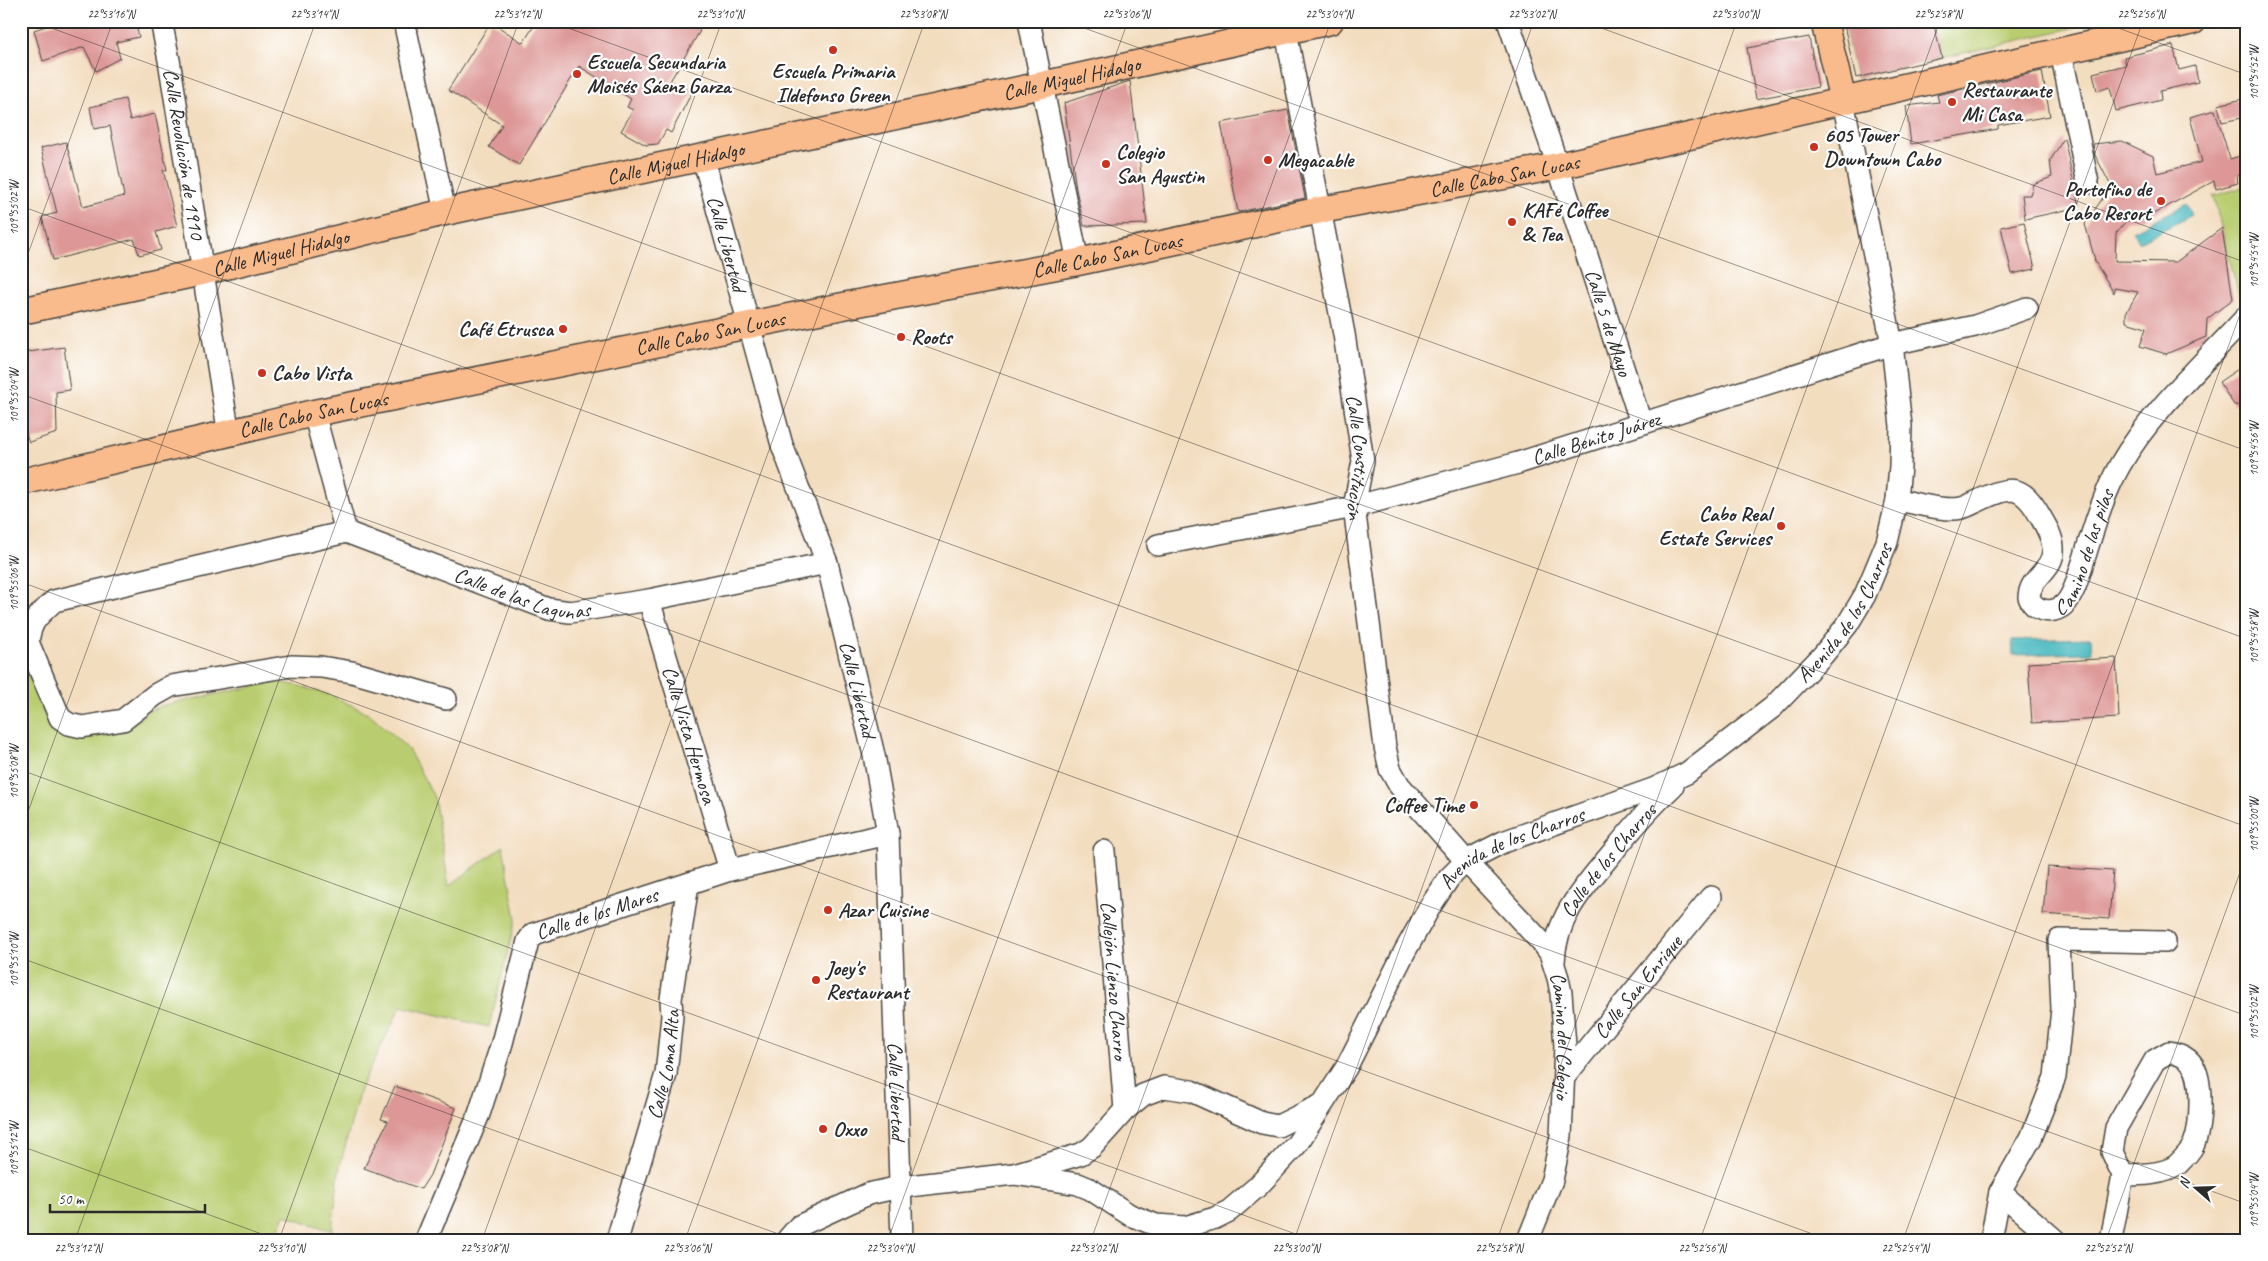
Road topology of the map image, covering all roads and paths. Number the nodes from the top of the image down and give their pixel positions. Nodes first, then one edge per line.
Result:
1 (161, 21) edge
2 (404, 21) edge
3 (1029, 21) edge
4 (1330, 21) edge
5 (1508, 21) edge
6 (1824, 21) edge
7 (2193, 21) edge
8 (2151, 26) edge
9 (1286, 32) junction
10 (2061, 52) junction
11 (1042, 86) junction
12 (1843, 101) junction
13 (703, 157) junction
14 (1558, 166) junction
15 (2088, 183) dead end
16 (1321, 210) junction
17 (445, 212) junction
18 (1078, 262) junction
19 (202, 272) junction
20 (2027, 308) dead end
21 (21, 311) edge
22 (2247, 316) edge
23 (749, 326) junction
24 (1892, 344) junction
25 (314, 413) junction
26 (1641, 423) junction
27 (229, 435) junction
28 (21, 482) edge
29 (1896, 500) junction
30 (1354, 507) junction
31 (346, 532) junction
32 (1158, 545) dead end
33 (827, 563) junction
34 (649, 600) junction
35 (446, 698) dead end
36 (1687, 773) junction
37 (888, 834) junction
38 (1104, 851) dead end
39 (1466, 860) junction
40 (730, 870) junction
41 (688, 884) junction
42 (1710, 897) dead end
43 (2165, 942) dead end
44 (1554, 962) junction
45 (1565, 1076) junction
46 (1320, 1106) junction
47 (1125, 1110) junction
48 (1014, 1174) junction
49 (2123, 1175) junction
50 (900, 1187) junction
51 (2000, 1192) junction
52 (426, 1240) edge
53 (617, 1240) edge
54 (787, 1240) edge
55 (902, 1240) edge
56 (1528, 1240) edge
57 (1991, 1240) edge
58 (2055, 1240) edge
59 (2111, 1240) edge

1 - 19 street, Calle Revolución de 1910
2 - 17 street
3 - 11 street
4 - 9 main road, Calle Miguel Hidalgo
5 - 14 street, Calle 5 de Mayo
6 - 12 main road
7 - 8 main road, Calle Cabo San Lucas
8 - 10 main road, Calle Cabo San Lucas
9 - 11 main road, Calle Miguel Hidalgo
9 - 16 street, Calle Constitución
10 - 12 main road, Calle Cabo San Lucas
10 - 15 street
11 - 13 main road, Calle Miguel Hidalgo
11 - 18 street
12 - 14 main road, Calle Cabo San Lucas
12 - 24 street, Avenida de los Charros
13 - 17 main road, Calle Miguel Hidalgo
13 - 23 street, Calle Libertad
14 - 16 main road, Calle Cabo San Lucas
14 - 26 street, Calle 5 de Mayo
16 - 18 main road, Calle Cabo San Lucas
16 - 30 street, Calle Constitución
17 - 19 main road, Calle Miguel Hidalgo
18 - 23 main road, Calle Cabo San Lucas
19 - 21 main road, Calle Miguel Hidalgo
19 - 27 street, Calle Revolución de 1910
20 - 24 street, Calle Benito Juárez
22 - 29 street, Camino de las pilas
23 - 25 main road, Calle Cabo San Lucas
23 - 33 street, Calle Libertad
24 - 26 street, Calle Benito Juárez
24 - 29 street, Avenida de los Charros
25 - 27 main road, Calle Cabo San Lucas
25 - 31 street
26 - 30 street, Calle Benito Juárez
27 - 28 main road, Calle Cabo San Lucas
29 - 36 street, Avenida de los Charros
30 - 32 street, Calle Benito Juárez
30 - 39 street, Calle Constitución
31 - 34 street, Calle de las Lagunas
31 - 35 street
33 - 34 street, Calle de las Lagunas
33 - 37 street, Calle Libertad
34 - 40 street, Calle Vista Hermosa
36 - 39 street, Avenida de los Charros
36 - 44 street, Calle de los Charros
37 - 40 street, Calle de los Mares
37 - 50 street, Calle Libertad
38 - 47 street, Callejón Lienzo Charro
39 - 44 street, Camino del Colegio
39 - 46 street, Avenida de los Charros
40 - 41 street, Calle de los Mares
41 - 52 street, Calle de los Mares
41 - 53 street, Calle Loma Alta
42 - 45 street, Calle San Enrique
43 - 51 street
44 - 45 street, Camino del Colegio
45 - 56 street, Camino del Colegio
46 - 47 street
46 - 48 street, Avenida de los Charros
47 - 48 street, Avenida de los Charros
48 - 50 street, Avenida de los Charros
49 - 49 street
49 - 59 street
50 - 54 street, Avenida de los Charros
50 - 55 street, Calle Libertad
51 - 57 street
51 - 58 street

